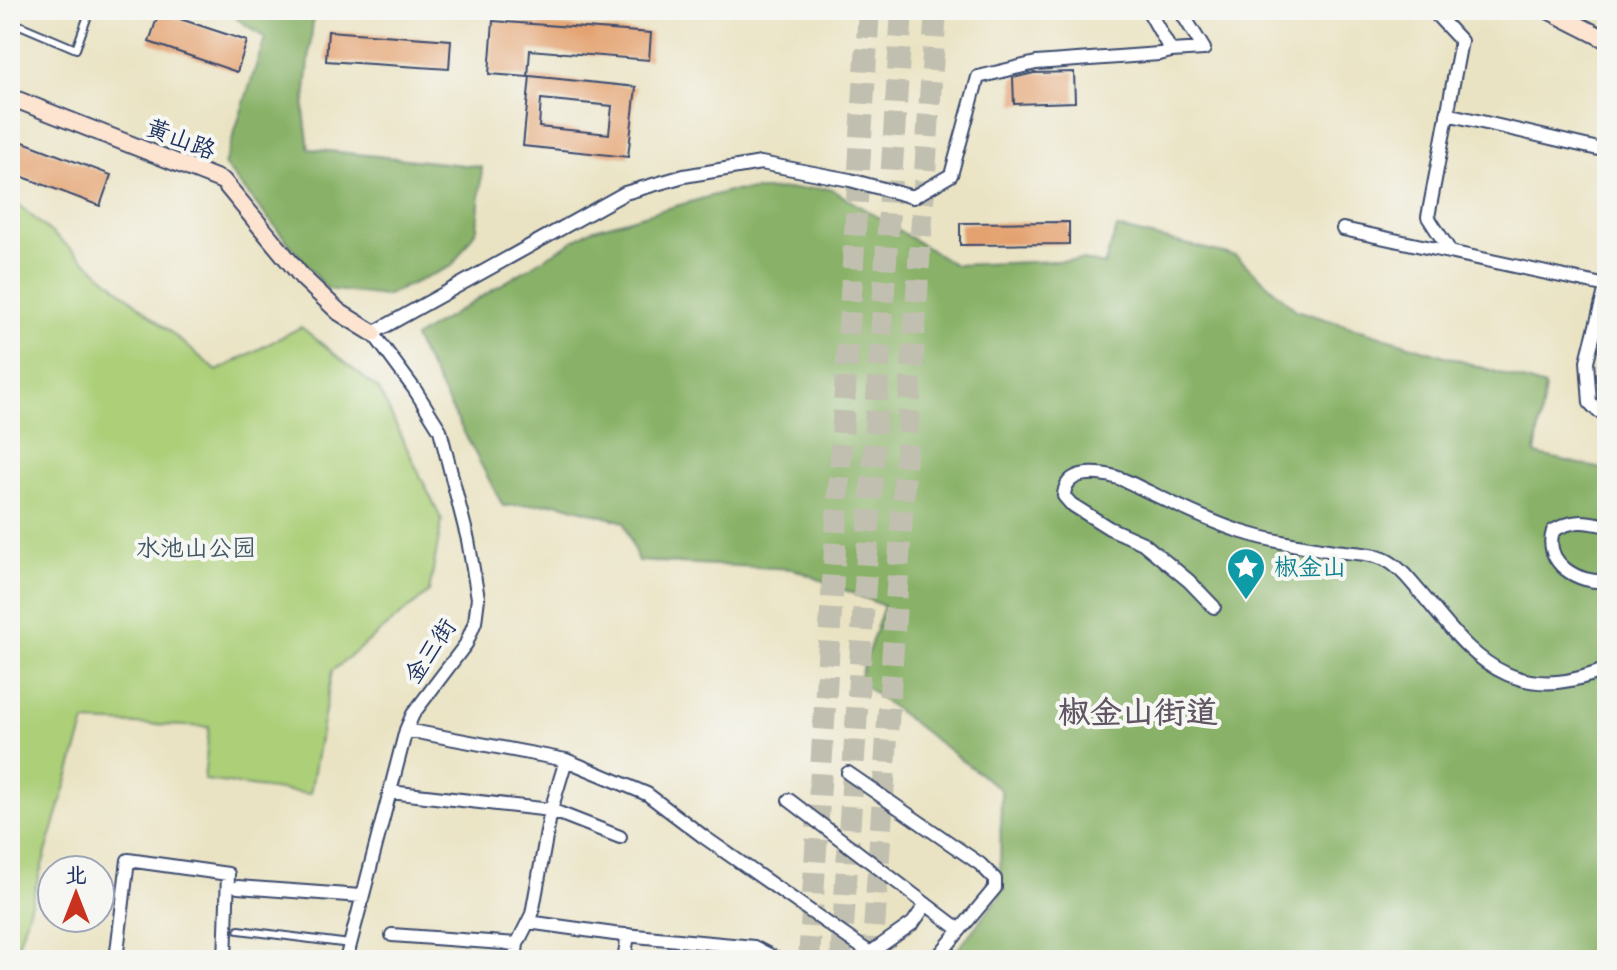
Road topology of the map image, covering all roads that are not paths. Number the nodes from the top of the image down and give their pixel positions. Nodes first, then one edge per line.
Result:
1 (90, 10) edge
2 (1148, 10) edge
3 (1180, 10) edge
4 (1432, 10) edge
5 (1548, 10) edge
6 (10, 21) edge
7 (1607, 40) edge
8 (1171, 51) junction
9 (10, 97) edge
10 (1447, 114) junction
11 (1607, 151) edge
12 (1343, 229) dead end
13 (1450, 251) junction
14 (1607, 285) edge
15 (373, 333) junction
16 (1607, 413) edge
17 (1607, 526) edge
18 (1607, 581) edge
19 (1214, 607) dead end
20 (1607, 669) edge
21 (406, 730) junction
22 (566, 760) junction
23 (848, 773) dead end
24 (390, 792) junction
25 (789, 800) dead end
26 (551, 810) junction
27 (620, 837) dead end
28 (238, 887) dead end
29 (361, 896) junction
30 (926, 904) junction
31 (528, 922) junction
32 (239, 930) dead end
33 (960, 930) junction
34 (392, 935) dead end
35 (628, 935) junction
36 (350, 944) junction
37 (517, 944) junction
38 (865, 956) edge
39 (116, 960) edge
40 (225, 960) edge
41 (346, 960) edge
42 (515, 960) edge
43 (624, 960) edge
44 (779, 960) edge
45 (935, 960) edge

1 - 6 lane
2 - 8 street
3 - 8 street
4 - 10 street
5 - 7 street
8 - 15 street
9 - 15 street, 黄山路
10 - 11 street
10 - 13 street
12 - 13 street
13 - 14 street
14 - 16 street
15 - 21 street, 金三街
17 - 18 street
19 - 20 street
21 - 22 street
21 - 24 street, 金三街
22 - 26 street
22 - 38 street
23 - 33 street
24 - 26 street
24 - 29 street, 金三街
25 - 30 street
26 - 27 street
26 - 31 street
28 - 29 street
29 - 36 street, 金三街
30 - 33 street
30 - 38 street
31 - 35 street
31 - 37 street
32 - 36 lane
33 - 45 street
34 - 37 street
35 - 43 street
35 - 44 street
36 - 41 street, 金三街
37 - 42 street
39 - 40 street

